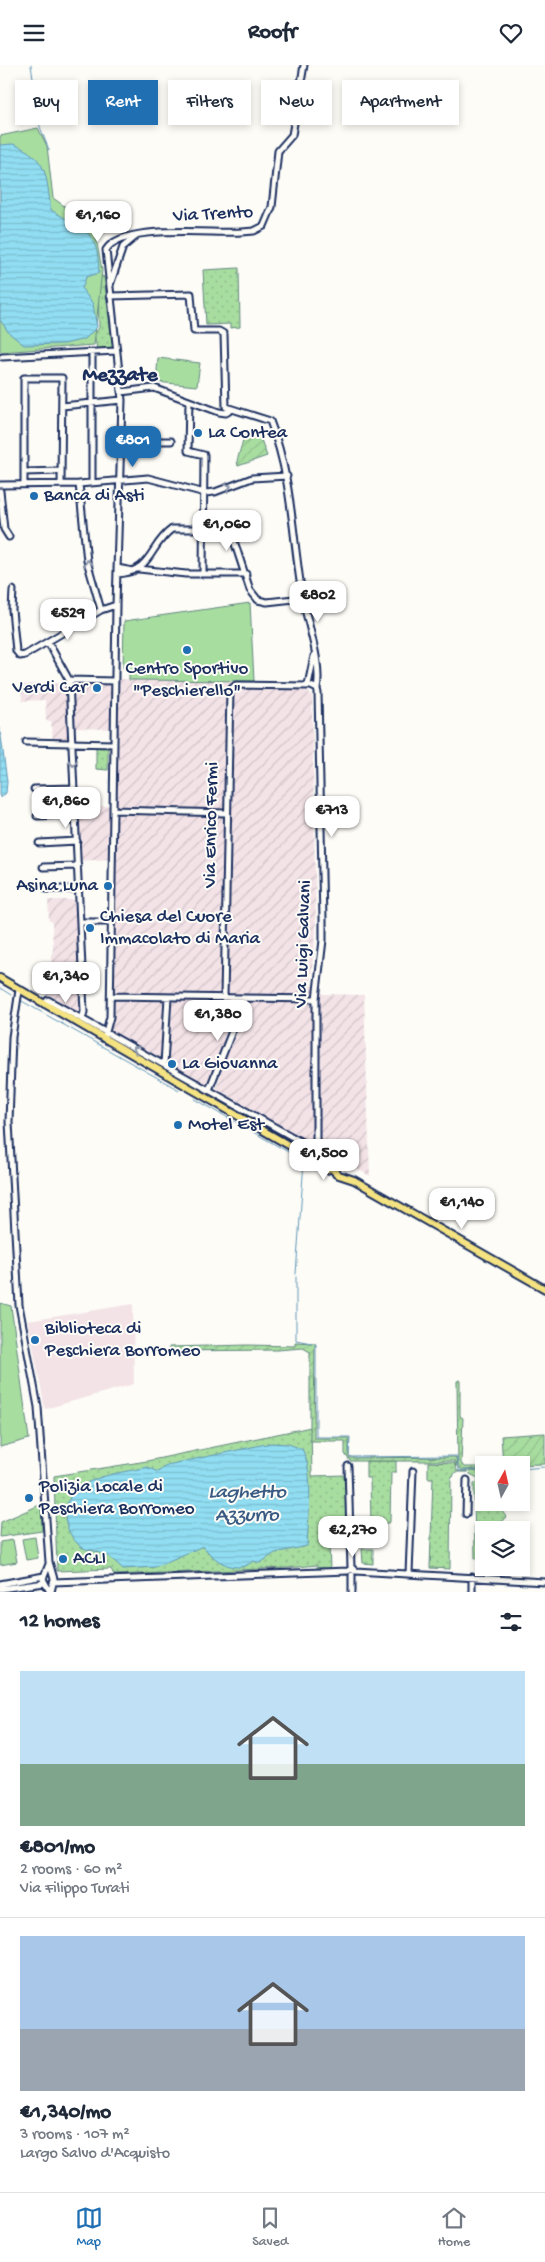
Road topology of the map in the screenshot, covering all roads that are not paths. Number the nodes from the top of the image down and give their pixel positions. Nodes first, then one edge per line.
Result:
1 (304, 65) edge
2 (143, 234) junction
3 (109, 245) junction
4 (120, 254) junction
5 (110, 293) junction
6 (116, 351) junction
7 (92, 353) junction
8 (2, 357) dead end
9 (121, 392) junction
10 (122, 400) junction
11 (189, 401) junction
12 (93, 403) junction
13 (62, 406) junction
14 (231, 410) junction
15 (120, 441) junction
16 (171, 441) dead end
17 (61, 471) junction
18 (24, 472) junction
19 (287, 476) junction
20 (118, 479) junction
21 (92, 483) junction
22 (61, 484) junction
23 (79, 484) junction
24 (0, 485) edge
25 (24, 485) junction
26 (0, 491) edge
27 (205, 493) junction
28 (205, 528) junction
29 (8, 537) dead end
30 (136, 570) junction
31 (117, 571) junction
32 (203, 574) junction
33 (246, 574) junction
34 (12, 590) dead end
35 (303, 598) junction
36 (116, 605) junction
37 (101, 610) junction
38 (48, 642) junction
39 (314, 653) junction
40 (310, 679) junction
41 (69, 680) junction
42 (319, 680) junction
43 (115, 681) junction
44 (308, 685) junction
45 (315, 688) junction
46 (26, 742) dead end
47 (72, 743) junction
48 (114, 744) junction
49 (74, 788) junction
50 (34, 789) dead end
51 (113, 811) junction
52 (226, 813) junction
53 (76, 814) junction
54 (37, 816) dead end
55 (77, 841) junction
56 (39, 843) dead end
57 (78, 866) junction
58 (43, 867) dead end
59 (47, 889) dead end
60 (79, 889) junction
61 (80, 922) junction
62 (112, 922) junction
63 (0, 978) edge
64 (19, 990) junction
65 (110, 996) junction
66 (168, 997) junction
67 (224, 998) junction
68 (243, 998) junction
69 (316, 999) junction
70 (110, 1017) junction
71 (80, 1021) junction
72 (98, 1028) junction
73 (106, 1036) junction
74 (164, 1065) junction
75 (209, 1090) junction
76 (287, 1143) junction
77 (314, 1149) junction
78 (323, 1160) junction
79 (311, 1161) junction
80 (339, 1175) junction
81 (545, 1289) edge
82 (348, 1466) dead end
83 (413, 1471) dead end
84 (467, 1480) dead end
85 (466, 1514) dead end
86 (49, 1562) junction
87 (352, 1571) junction
88 (409, 1574) junction
89 (44, 1575) junction
90 (472, 1577) junction
91 (53, 1579) junction
92 (545, 1582) edge
93 (0, 1584) edge
94 (46, 1584) junction
95 (0, 1589) edge
96 (51, 1592) edge
97 (352, 1592) edge
98 (472, 1592) edge

1 - 2 street, Via Trento
2 - 3 street, Via Trento
2 - 4 street
3 - 4 street
3 - 5 street
4 - 5 street
5 - 6 street
5 - 14 street
6 - 7 street
6 - 9 street
7 - 8 street
7 - 12 street
9 - 10 street
9 - 11 street
10 - 12 street
10 - 15 street
11 - 14 street
11 - 27 street
12 - 13 street
12 - 21 street
13 - 17 street
13 - 18 street
14 - 19 street, Via Luigi Galvani
15 - 16 street
15 - 20 street
17 - 18 street
17 - 22 street
18 - 25 street
27 -> 19 street
19 - 35 street, Via Luigi Galvani
20 - 21 street
20 - 27 street
20 - 31 street
21 - 23 street
22 - 23 street
22 - 25 street
37 -> 23 street
24 - 25 street
26 - 29 street
27 - 28 street
28 - 30 street
28 - 32 street
28 - 33 street
30 - 31 street
30 - 32 street
31 - 36 street
32 - 33 street
33 - 35 street
34 - 38 street
35 - 39 street, Via Luigi Galvani
36 - 37 street
36 - 43 street
37 - 38 street
38 - 41 street
39 - 40 street, Via Luigi Galvani
39 - 42 street, Via Luigi Galvani
40 - 42 street
40 - 44 street, Via Luigi Galvani
41 - 43 street
41 - 47 street
42 - 45 street, Via Luigi Galvani
43 - 48 street
44 - 45 street
44 - 52 street, Via Enrico Fermi
45 - 69 street, Via Luigi Galvani
46 - 47 street
47 - 48 street
47 -> 49 street
48 - 51 street
49 - 50 street
49 - 53 street
51 - 52 street
51 - 62 street
52 - 67 street, Via Enrico Fermi
53 - 54 street
53 - 55 street
55 - 56 street
55 - 57 street
57 - 58 street
57 - 60 street
59 - 60 street
60 - 61 street
61 - 62 street
61 - 71 street
62 - 65 street
63 - 64 main road
64 - 71 main road
64 - 86 street
65 - 66 street
65 - 70 street
66 - 67 street
66 - 74 street
67 - 68 street
68 - 69 street
68 - 75 street
69 - 77 street, Via Luigi Galvani
70 - 72 street
70 - 73 street
71 - 72 street
71 - 73 main road
72 - 73 street
74 -> 73 street
73 - 76 main road
74 - 75 street
75 - 77 street
76 - 77 main road
76 - 79 main road
77 - 78 main road
77 - 79 main road
78 - 79 main road
78 - 80 main road
79 - 80 main road
80 - 81 main road
82 - 87 street
83 - 88 street
84 - 85 street
86 - 89 street
86 - 91 street
87 - 88 street
87 - 91 street
87 - 97 street
88 - 90 street
89 - 91 street
89 - 93 street
89 - 94 street
90 - 92 street
90 - 98 street
91 - 94 street
91 - 96 street
94 - 95 street
94 - 96 street

